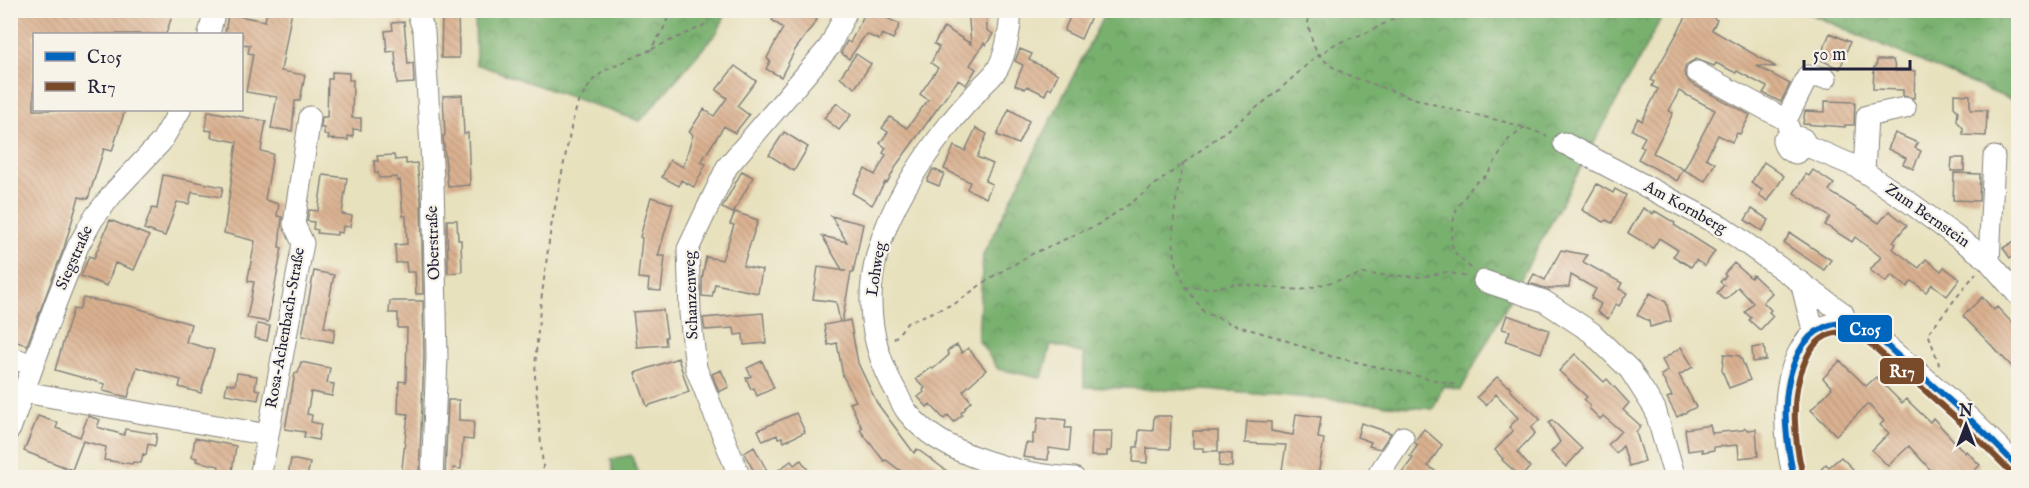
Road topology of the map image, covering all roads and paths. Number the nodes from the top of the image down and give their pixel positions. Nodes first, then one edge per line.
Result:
1 (215, 10) edge
2 (417, 10) edge
3 (671, 10) edge
4 (714, 10) edge
5 (847, 10) edge
6 (1011, 10) edge
7 (1306, 10) edge
8 (1418, 10) edge
9 (1999, 10) edge
10 (2019, 21) edge
11 (209, 33) edge
12 (650, 50) junction
13 (1319, 55) junction
14 (1697, 72) dead end
15 (1826, 78) dead end
16 (1905, 108) dead end
17 (179, 111) edge
18 (310, 117) dead end
19 (1526, 127) junction
20 (1795, 133) junction
21 (1564, 143) joint
22 (1994, 157) dead end
23 (1183, 162) junction
24 (1864, 172) junction
25 (1988, 260) junction
26 (1484, 281) junction
27 (1801, 282) junction
28 (1186, 287) junction
29 (2019, 295) edge
30 (1845, 324) junction
31 (1815, 330) junction
32 (10, 357) edge
33 (881, 359) junction
34 (33, 365) junction
35 (1928, 379) junction
36 (1457, 385) dead end
37 (24, 392) junction
38 (10, 429) edge
39 (268, 435) junction
40 (1403, 438) dead end
41 (2019, 467) edge
42 (260, 477) edge
43 (432, 477) edge
44 (544, 477) edge
45 (740, 477) edge
46 (1074, 477) edge
47 (1376, 477) edge
48 (1675, 477) edge
49 (1794, 477) edge

1 - 11 street
2 - 43 street, Oberstraße
3 - 12 path
4 - 12 path
5 - 45 street, Schanzenweg
6 - 33 street, Lohweg
7 - 13 path
8 - 13 path
9 - 10 path
12 - 44 path
13 - 19 path
13 - 23 path
14 - 20 street, Zum Bernstein
15 - 20 street
16 - 24 street
17 - 34 street, Siegstraße
18 - 39 street, Rosa-Achenbach-Straße
19 - 21 path
19 - 26 path
20 - 24 street, Zum Bernstein
21 - 27 street, Am Kornberg
22 - 25 street, Zum Bernstein
23 - 28 path
23 - 33 path
24 - 25 street, Zum Bernstein
25 - 29 street, Zum Bernstein
25 - 35 path
26 - 28 path
26 - 48 street
27 - 30 street, Am Kornberg
27 - 31 street
28 - 36 path
30 - 31 street
30 - 35 street, Am Kornberg
31 - 49 street
32 - 34 street
33 - 46 street, Lohweg
34 - 37 street, Siegstraße
35 - 41 street, Am Kornberg
37 - 38 street, Siegstraße
37 - 39 street
39 - 42 street, Rosa-Achenbach-Straße
40 - 47 street

